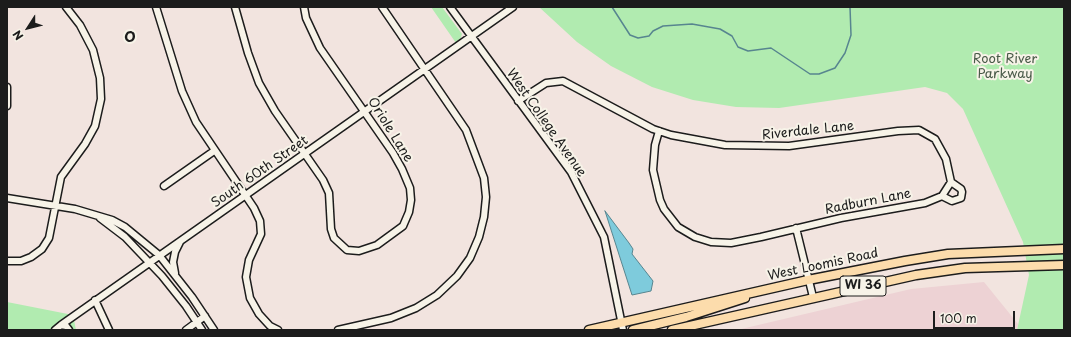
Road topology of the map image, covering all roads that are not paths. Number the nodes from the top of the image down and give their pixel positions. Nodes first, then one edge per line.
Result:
1 (66, 7) edge
2 (156, 7) edge
3 (235, 7) edge
4 (304, 7) edge
5 (382, 7) edge
6 (450, 7) edge
7 (512, 7) edge
8 (471, 36) junction
9 (425, 68) junction
10 (7, 87) edge
11 (518, 101) junction
12 (7, 106) edge
13 (365, 111) junction
14 (659, 131) junction
15 (214, 151) junction
16 (306, 154) junction
17 (951, 182) junction
18 (164, 186) dead end
19 (244, 196) junction
20 (942, 196) junction
21 (7, 198) edge
22 (54, 205) junction
23 (96, 215) junction
24 (796, 228) junction
25 (184, 238) junction
26 (1060, 249) edge
27 (159, 255) junction
28 (7, 261) edge
29 (150, 262) junction
30 (1061, 265) edge
31 (175, 275) junction
32 (808, 280) junction
33 (770, 288) junction
34 (813, 297) junction
35 (95, 300) junction
36 (205, 316) junction
37 (197, 321) junction
38 (61, 325) junction
39 (621, 327) edge
40 (54, 330) edge
41 (69, 330) edge
42 (109, 330) edge
43 (186, 330) edge
44 (202, 330) edge
45 (214, 330) edge
46 (278, 330) edge
47 (338, 330) edge
48 (589, 330) edge
49 (633, 330) edge
50 (672, 330) edge

1 - 22 street
2 - 15 street
3 - 16 street, Oriole Lane
4 - 13 street, Oriole Lane
5 - 9 street
6 - 8 street, West College Avenue
7 - 8 street, South 60th Street
8 - 9 street, South 60th Street
8 - 11 street, West College Avenue
9 - 13 street, South 60th Street
9 - 47 street
10 - 12 street
11 - 14 street, Riverdale Lane
11 - 39 street, West College Avenue
13 - 16 street, South 60th Street
13 - 16 street, Oriole Lane
14 - 17 street, Riverdale Lane
14 - 24 street, Radburn Lane
15 - 18 street
15 - 19 street
16 - 19 street, South 60th Street
17 - 20 street
17 - 20 street
19 - 25 street, South 60th Street
19 - 46 street
20 - 24 street, Radburn Lane
21 - 22 street
22 - 23 street
22 - 28 street
23 - 27 street
23 - 29 street
24 - 32 street
25 - 27 street, South 60th Street
25 - 31 street
26 - 32 main road, West Loomis Road / WI 36
27 - 29 street, South 60th Street
27 - 31 street
29 - 35 street, South 60th Street
29 - 37 street
30 - 34 main road, WI 36
31 - 36 street
32 - 33 main road, West Loomis Road / WI 36
32 - 34 street
33 - 39 main road, West Loomis Road / WI 36
33 - 49 main road
34 - 50 main road, WI 36
35 - 38 street, South 60th Street
35 - 42 street
36 - 37 street
36 - 45 street
37 - 43 street
37 - 44 street
38 - 40 street, South 60th Street
38 - 41 street
39 - 48 main road, West Loomis Road / WI 36

